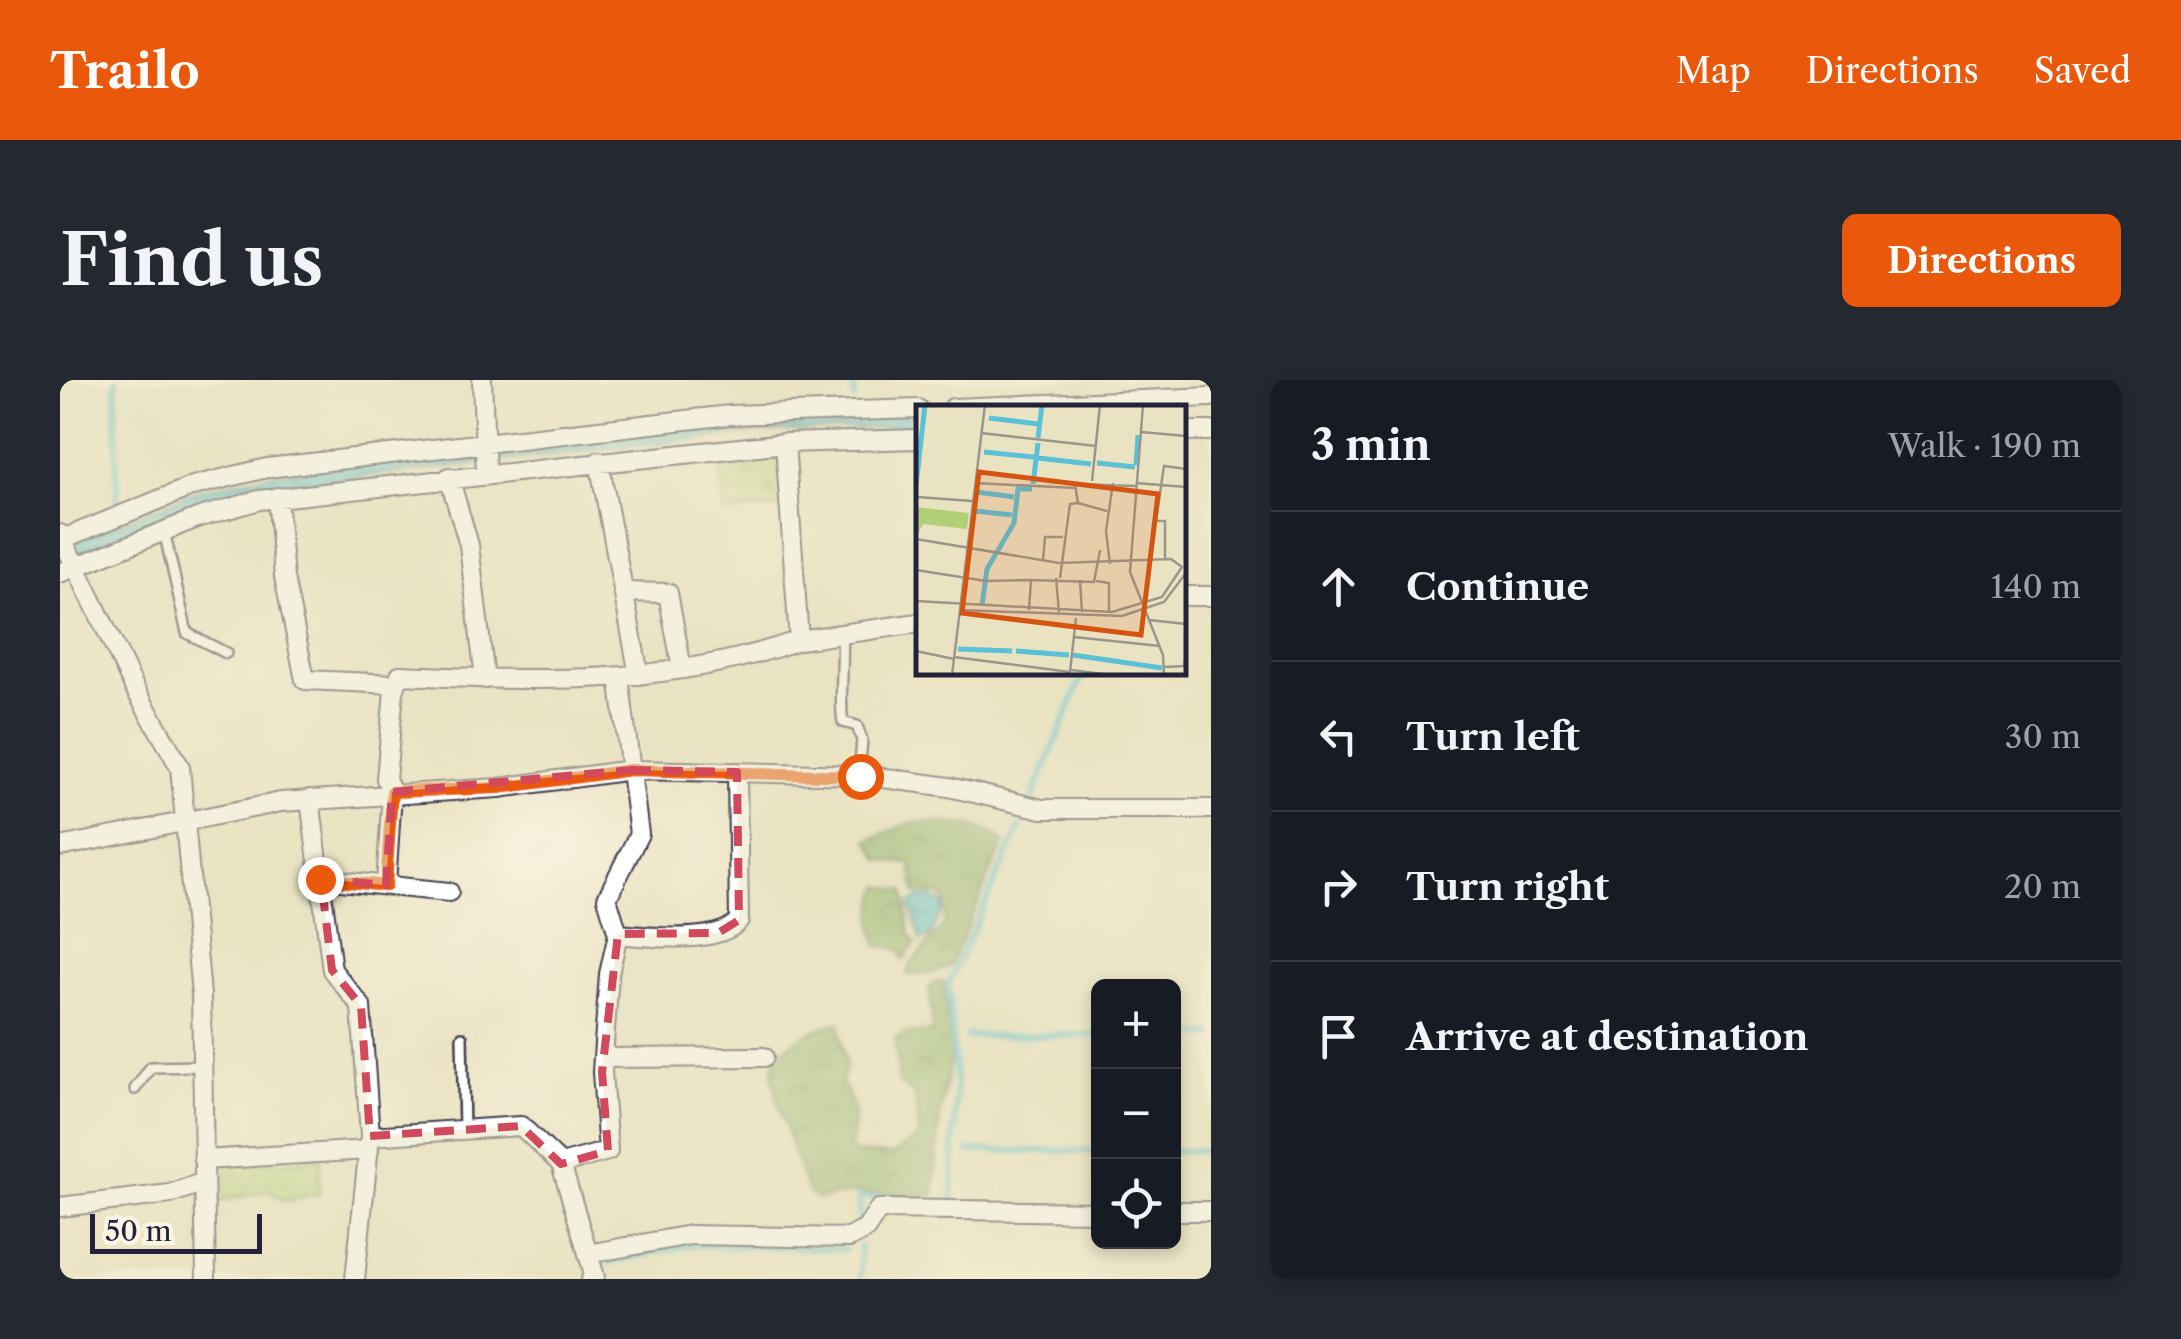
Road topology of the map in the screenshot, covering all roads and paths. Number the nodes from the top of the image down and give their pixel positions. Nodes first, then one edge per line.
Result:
1 (482, 380) edge
2 (1211, 397) edge
3 (1023, 405) edge
4 (916, 409) edge
5 (1211, 430) edge
6 (1186, 432) edge
7 (916, 439) edge
8 (785, 443) junction
9 (484, 457) junction
10 (599, 461) junction
11 (449, 476) junction
12 (278, 497) junction
13 (164, 531) junction
14 (65, 550) edge
15 (623, 592) junction
16 (916, 623) edge
17 (842, 632) junction
18 (799, 640) junction
19 (226, 653) dead end
20 (682, 669) junction
21 (639, 674) junction
22 (618, 677) junction
23 (486, 679) junction
24 (396, 684) junction
25 (631, 770) junction
26 (737, 772) junction
27 (860, 776) junction
28 (392, 792) junction
29 (310, 799) junction
30 (1211, 809) edge
31 (186, 821) junction
32 (60, 848) edge
33 (320, 879) junction
34 (386, 886) junction
35 (448, 892) dead end
36 (618, 934) junction
37 (462, 1037) dead end
38 (764, 1057) dead end
39 (603, 1058) junction
40 (202, 1066) junction
41 (135, 1090) dead end
42 (464, 1130) junction
43 (369, 1142) junction
44 (204, 1160) junction
45 (561, 1164) junction
46 (204, 1182) junction
47 (60, 1207) edge
48 (1211, 1211) edge
49 (1091, 1212) edge
50 (1181, 1212) edge
51 (588, 1254) junction
52 (594, 1278) edge
53 (206, 1279) edge
54 (355, 1279) edge

1 - 9 street
2 - 3 street
4 - 9 street
5 - 6 street
7 - 8 street
8 - 10 street
8 - 18 street
9 - 10 street
9 - 11 street
9 - 14 street
10 - 15 street
11 - 12 street
11 - 23 street
12 - 13 street
12 - 24 street
13 - 14 street
13 - 19 lane
14 - 31 street
15 - 20 street
15 - 21 street
16 - 17 street
17 - 18 street
17 - 27 lane
18 - 20 street
20 - 21 street
21 - 22 street
22 - 23 street
22 - 25 street
23 - 24 street
24 - 28 street
25 - 26 street
25 - 28 street
25 - 36 street
26 - 27 street
26 - 36 street
27 - 30 street
28 - 29 street
28 - 34 street
29 - 31 street
29 - 33 street
31 - 32 street
31 - 40 street
33 - 34 street
33 - 43 street
34 - 35 street
36 - 39 street
37 - 42 lane
38 - 39 street
39 - 45 street
40 - 41 lane
40 - 44 street
42 - 43 street
42 - 45 street
43 - 44 street
43 - 54 street
44 - 46 street
45 - 51 street
46 - 47 street
46 - 53 street
48 - 50 street
49 - 51 street
51 - 52 street

